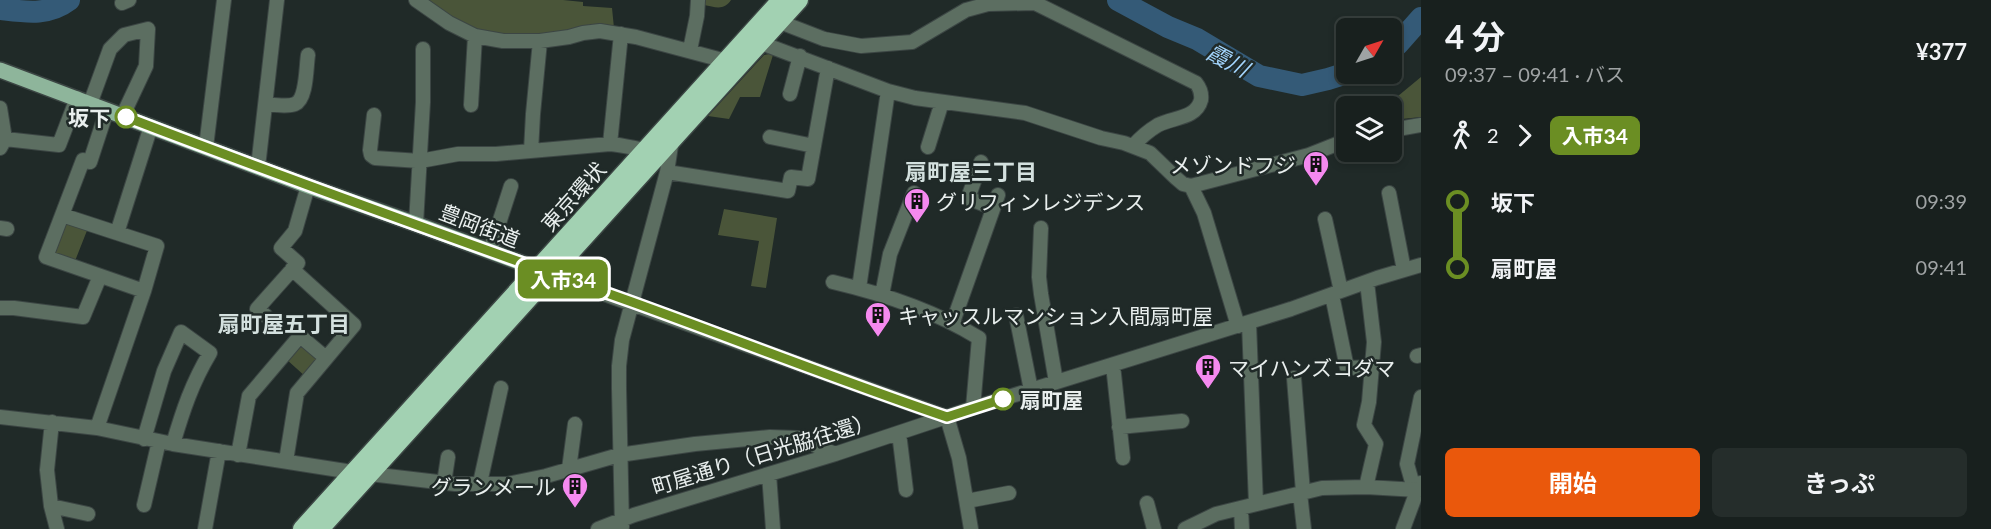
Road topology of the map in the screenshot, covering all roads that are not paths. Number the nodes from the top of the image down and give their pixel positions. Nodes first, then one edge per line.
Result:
1 (224, 0) edge
2 (278, 0) edge
3 (416, 0) edge
4 (698, 0) edge
5 (782, 0) edge
6 (799, 0) edge
7 (780, 22) junction
8 (621, 34) junction
9 (475, 36) junction
10 (540, 41) junction
11 (760, 43) junction
12 (423, 49) dead end
13 (690, 50) junction
14 (308, 55) dead end
15 (800, 57) junction
16 (726, 61) junction
17 (828, 68) junction
18 (0, 70) edge
19 (888, 91) junction
20 (790, 94) dead end
21 (83, 101) junction
22 (942, 102) junction
23 (266, 104) junction
24 (471, 105) dead end
25 (0, 108) edge
26 (107, 110) junction
27 (123, 115) junction
28 (374, 115) dead end
29 (1421, 125) edge
30 (150, 126) junction
31 (1402, 128) edge
32 (770, 137) dead end
33 (672, 139) junction
34 (2, 144) edge
35 (610, 144) junction
36 (1336, 144) edge
37 (814, 146) junction
38 (1133, 146) junction
39 (206, 147) junction
40 (928, 147) dead end
41 (645, 150) junction
42 (531, 152) junction
43 (420, 161) junction
44 (981, 162) dead end
45 (258, 167) junction
46 (668, 172) junction
47 (309, 186) junction
48 (511, 186) dead end
49 (1191, 186) junction
50 (914, 193) dead end
51 (1389, 193) dead end
52 (62, 215) junction
53 (1325, 219) dead end
54 (416, 224) junction
55 (1041, 228) dead end
56 (117, 234) junction
57 (490, 251) junction
58 (1421, 266) edge
59 (292, 269) junction
60 (1404, 270) junction
61 (544, 272) junction
62 (100, 276) junction
63 (833, 282) dead end
64 (1367, 282) junction
65 (859, 288) junction
66 (144, 291) junction
67 (1337, 293) junction
68 (882, 295) junction
69 (632, 302) junction
70 (0, 308) edge
71 (1016, 315) dead end
72 (266, 316) dead end
73 (953, 322) junction
74 (1243, 324) junction
75 (326, 358) junction
76 (1113, 365) junction
77 (1373, 367) junction
78 (1294, 378) dead end
79 (1056, 382) junction
80 (501, 388) dead end
81 (1030, 390) junction
82 (1421, 397) edge
83 (973, 408) junction
84 (0, 417) edge
85 (947, 417) junction
86 (1182, 421) dead end
87 (52, 422) junction
88 (575, 424) dead end
89 (97, 428) junction
90 (1119, 428) junction
91 (899, 433) junction
92 (144, 439) junction
93 (159, 441) junction
94 (173, 444) junction
95 (219, 451) junction
96 (238, 454) junction
97 (835, 454) junction
98 (619, 455) junction
99 (448, 457) dead end
100 (1123, 458) dead end
101 (286, 461) junction
102 (569, 469) junction
103 (361, 473) junction
104 (769, 474) junction
105 (444, 483) junction
106 (480, 483) junction
107 (1366, 487) junction
108 (1418, 487) edge
109 (906, 490) dead end
110 (1008, 493) dead end
111 (1301, 493) junction
112 (967, 501) junction
113 (1147, 503) dead end
114 (1256, 504) junction
115 (144, 505) dead end
116 (51, 506) junction
117 (1241, 508) junction
118 (88, 514) dead end
119 (622, 524) edge
120 (57, 529) edge
121 (205, 529) edge
122 (302, 529) edge
123 (320, 529) edge
124 (598, 529) edge
125 (773, 529) edge
126 (971, 529) edge
127 (1154, 529) edge
128 (1185, 529) edge
129 (1242, 529) edge
130 (1304, 529) edge
131 (1403, 529) edge

1 - 39 street
2 - 23 street
3 - 9 street
4 - 13 street
5 - 16 highway, 東京環状
6 - 7 highway, 東京環状
7 - 11 highway, 東京環状
7 - 38 street
8 - 10 street
8 - 13 street
8 - 35 street
9 - 10 street
9 - 24 street
10 - 42 street
11 - 15 street
11 - 33 highway, 東京環状
12 - 43 street
13 - 16 street
14 - 23 street
15 - 17 street
15 - 20 street
16 - 41 highway, 東京環状
17 - 19 street
17 - 37 street
18 - 21 main road, 豊岡街道
19 - 22 street
19 - 65 street
21 - 26 main road, 豊岡街道
21 - 27 street
21 - 34 street
22 - 38 street
22 - 40 street
23 - 45 street
25 - 34 street
26 - 27 main road, 豊岡街道
26 - 52 street
27 - 30 main road, 豊岡街道
28 - 43 street
29 - 31 street
30 - 39 main road, 豊岡街道
30 - 56 street
32 - 37 street
33 - 46 street
33 - 61 highway, 東京環状
35 - 41 street
35 - 42 street
36 - 49 street
37 - 46 street
38 - 49 street
39 - 45 main road, 豊岡街道
41 - 61 highway, 東京環状
42 - 43 street
43 - 54 street
44 - 73 street
45 - 47 main road, 豊岡街道
46 - 69 street
47 - 54 main road, 豊岡街道
47 - 59 street
48 - 57 street
49 - 74 street
50 - 68 street
51 - 60 street
52 - 56 street
52 - 62 street
53 - 67 street
54 - 57 main road, 豊岡街道
55 - 79 street
56 - 66 street
57 - 61 main road, 豊岡街道
58 - 60 street, 町屋通り（日光脇往還）
59 - 72 street
59 - 75 street
60 - 64 street, 町屋通り（日光脇往還）
61 - 69 street, 豊岡街道
61 - 103 highway, 東京環状
62 - 66 street
62 - 70 street
63 - 65 street
64 - 67 street, 町屋通り（日光脇往還）
64 - 77 street
65 - 68 street
66 - 89 street
67 - 74 street, 町屋通り（日光脇往還）
67 - 77 street
68 - 73 street
69 - 85 street, 豊岡街道
69 - 98 street
71 - 81 street
73 - 83 street
74 - 76 street, 町屋通り（日光脇往還）
74 - 114 street
75 - 96 street
75 - 101 street
76 - 79 street, 町屋通り（日光脇往還）
76 - 90 street
77 - 107 street
78 - 111 street
79 - 81 street, 町屋通り（日光脇往還）
80 - 106 street
81 - 83 street, 町屋通り（日光脇往還）
82 - 108 street
83 - 85 street, 町屋通り（日光脇往還）
84 - 87 street
85 - 91 street, 町屋通り（日光脇往還）
85 - 112 street
86 - 90 street
87 - 89 street
87 - 116 street
88 - 102 street
89 - 92 street
90 - 100 street
91 - 97 street, 町屋通り（日光脇往還）
91 - 109 street
92 - 93 street
92 - 94 street
93 - 94 street
93 - 115 street
94 - 95 street
95 - 96 street
95 - 121 street
96 - 101 street
97 - 98 street
97 - 104 street, 町屋通り（日光脇往還）
98 - 102 street
98 - 119 street
99 - 105 street
101 - 103 street
102 - 106 street
103 - 105 street
103 - 122 highway, 東京環状
103 - 123 highway, 東京環状
104 - 119 street, 町屋通り（日光脇往還）
104 - 125 street
105 - 106 street
107 - 108 street
107 - 111 street
108 - 131 street
110 - 112 street
111 - 114 street
111 - 130 street
112 - 126 street
113 - 127 street
114 - 117 street
116 - 118 street
116 - 120 street
117 - 128 street
117 - 129 street
119 - 124 street, 町屋通り（日光脇往還）

